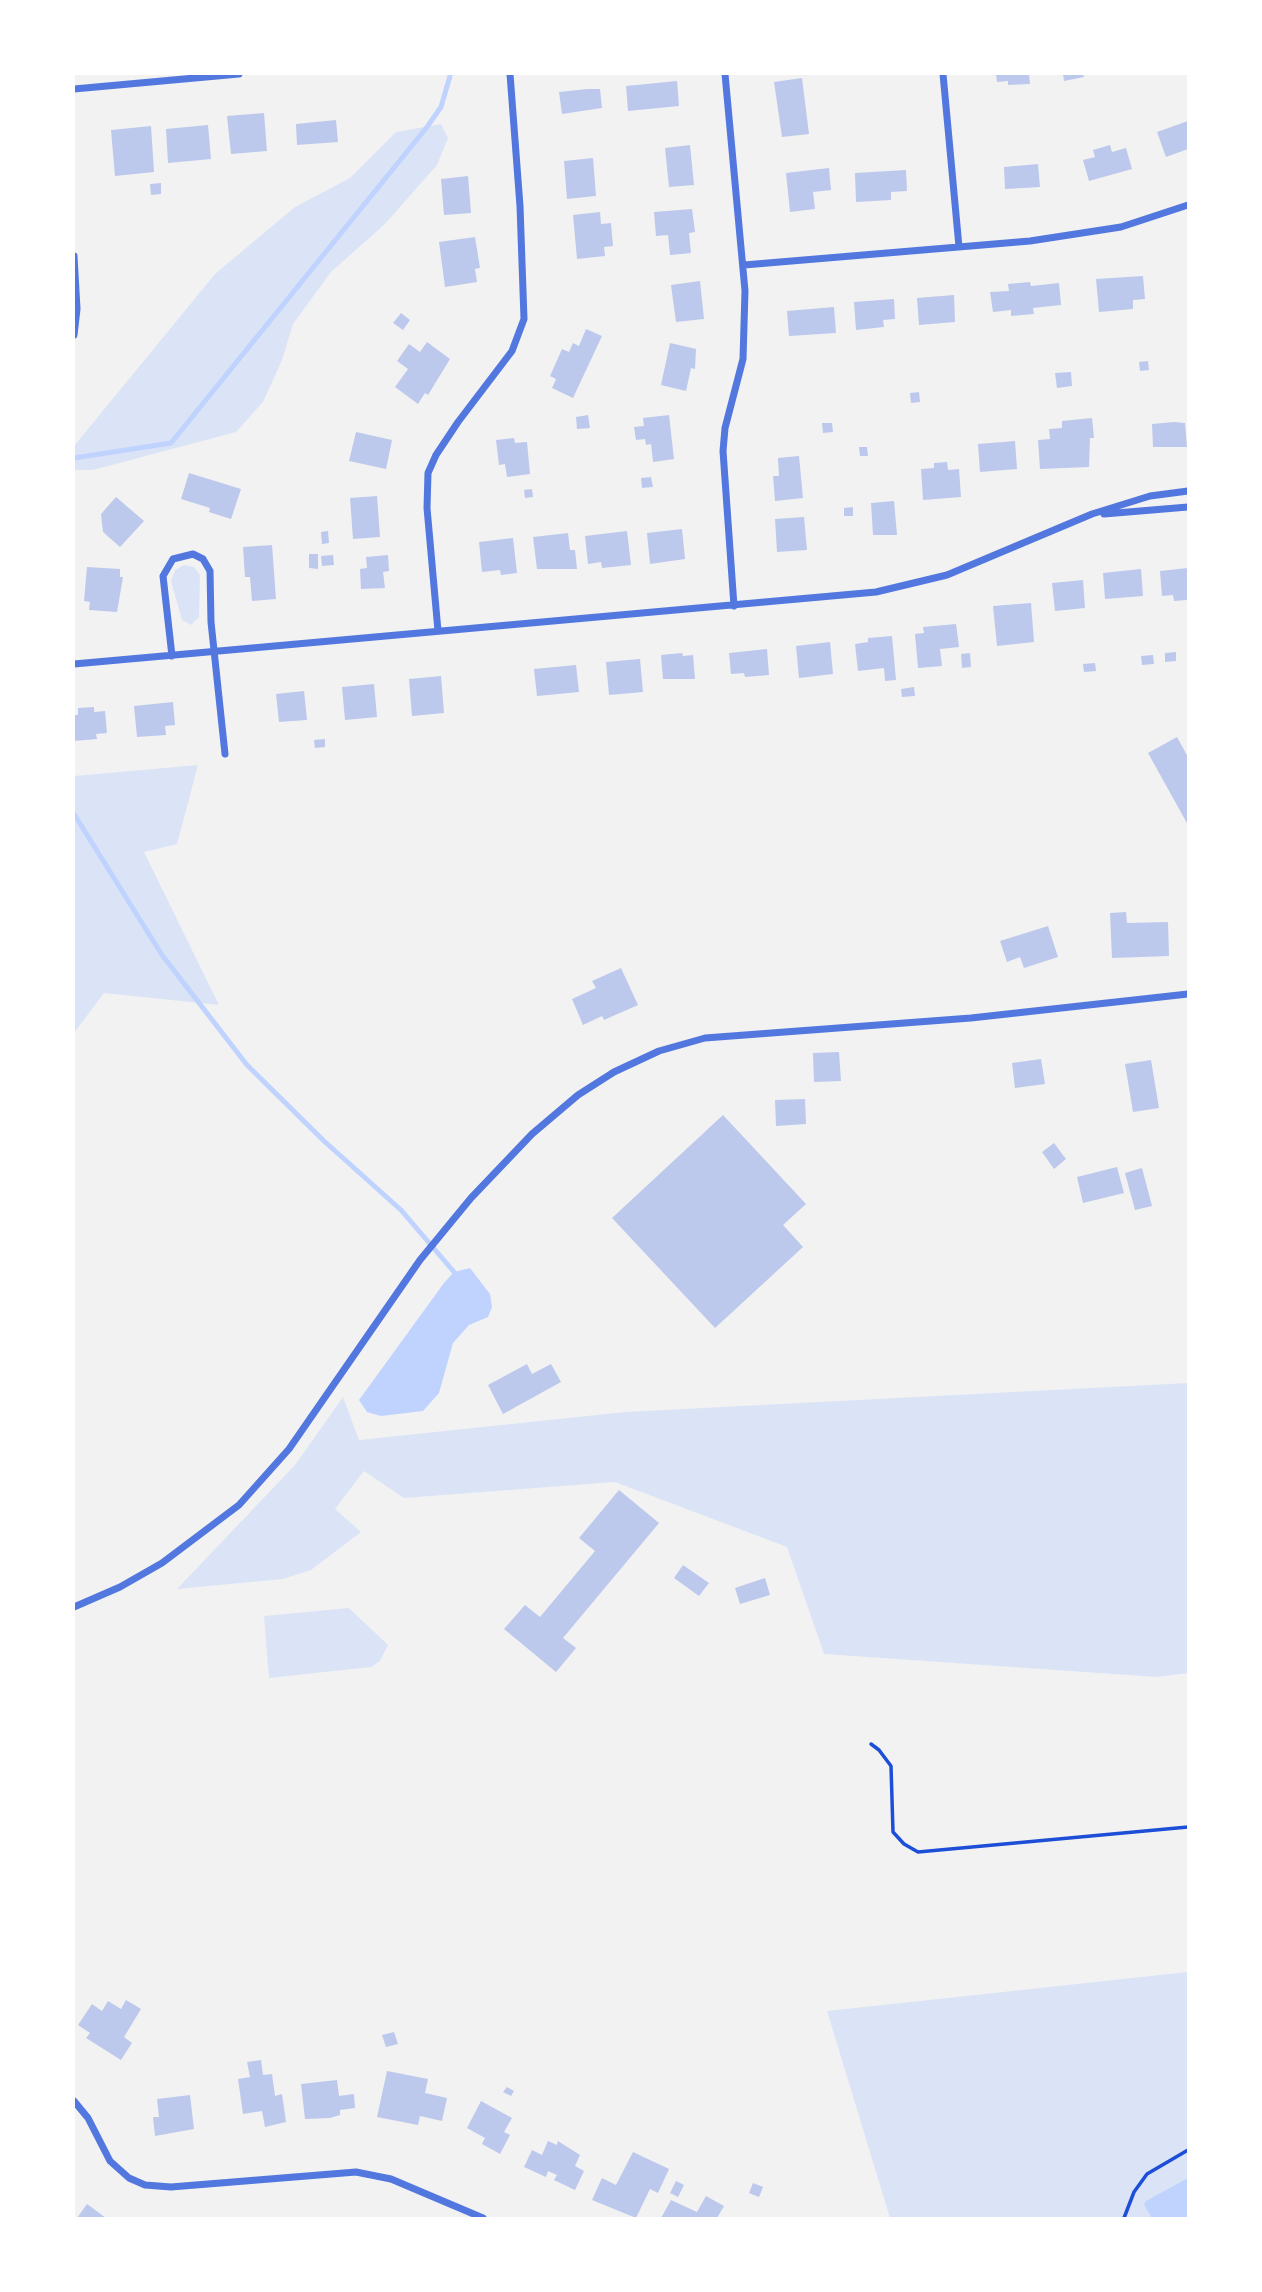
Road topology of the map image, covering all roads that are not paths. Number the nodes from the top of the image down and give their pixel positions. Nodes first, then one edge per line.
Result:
1 (239, 74) edge
2 (510, 74) edge
3 (725, 74) edge
4 (943, 74) edge
5 (74, 89) edge
6 (1188, 205) edge
7 (959, 247) junction
8 (74, 256) edge
9 (744, 265) junction
10 (74, 335) edge
11 (1188, 491) edge
12 (1188, 507) edge
13 (1092, 514) junction
14 (734, 606) junction
15 (438, 631) junction
16 (215, 651) junction
17 (172, 656) junction
18 (74, 664) edge
19 (225, 754) dead end
20 (1188, 994) edge
21 (74, 1607) edge
22 (74, 2101) edge
23 (483, 2218) edge

1 - 5 street
2 - 15 street
3 - 9 street
4 - 7 street
6 - 7 street
7 - 9 street
8 - 10 street
9 - 14 street
11 - 13 street
12 - 13 street
13 - 14 street
14 - 15 street
15 - 16 street
16 - 17 street
16 - 17 street
16 - 19 street
17 - 18 street
20 - 21 street
22 - 23 street

